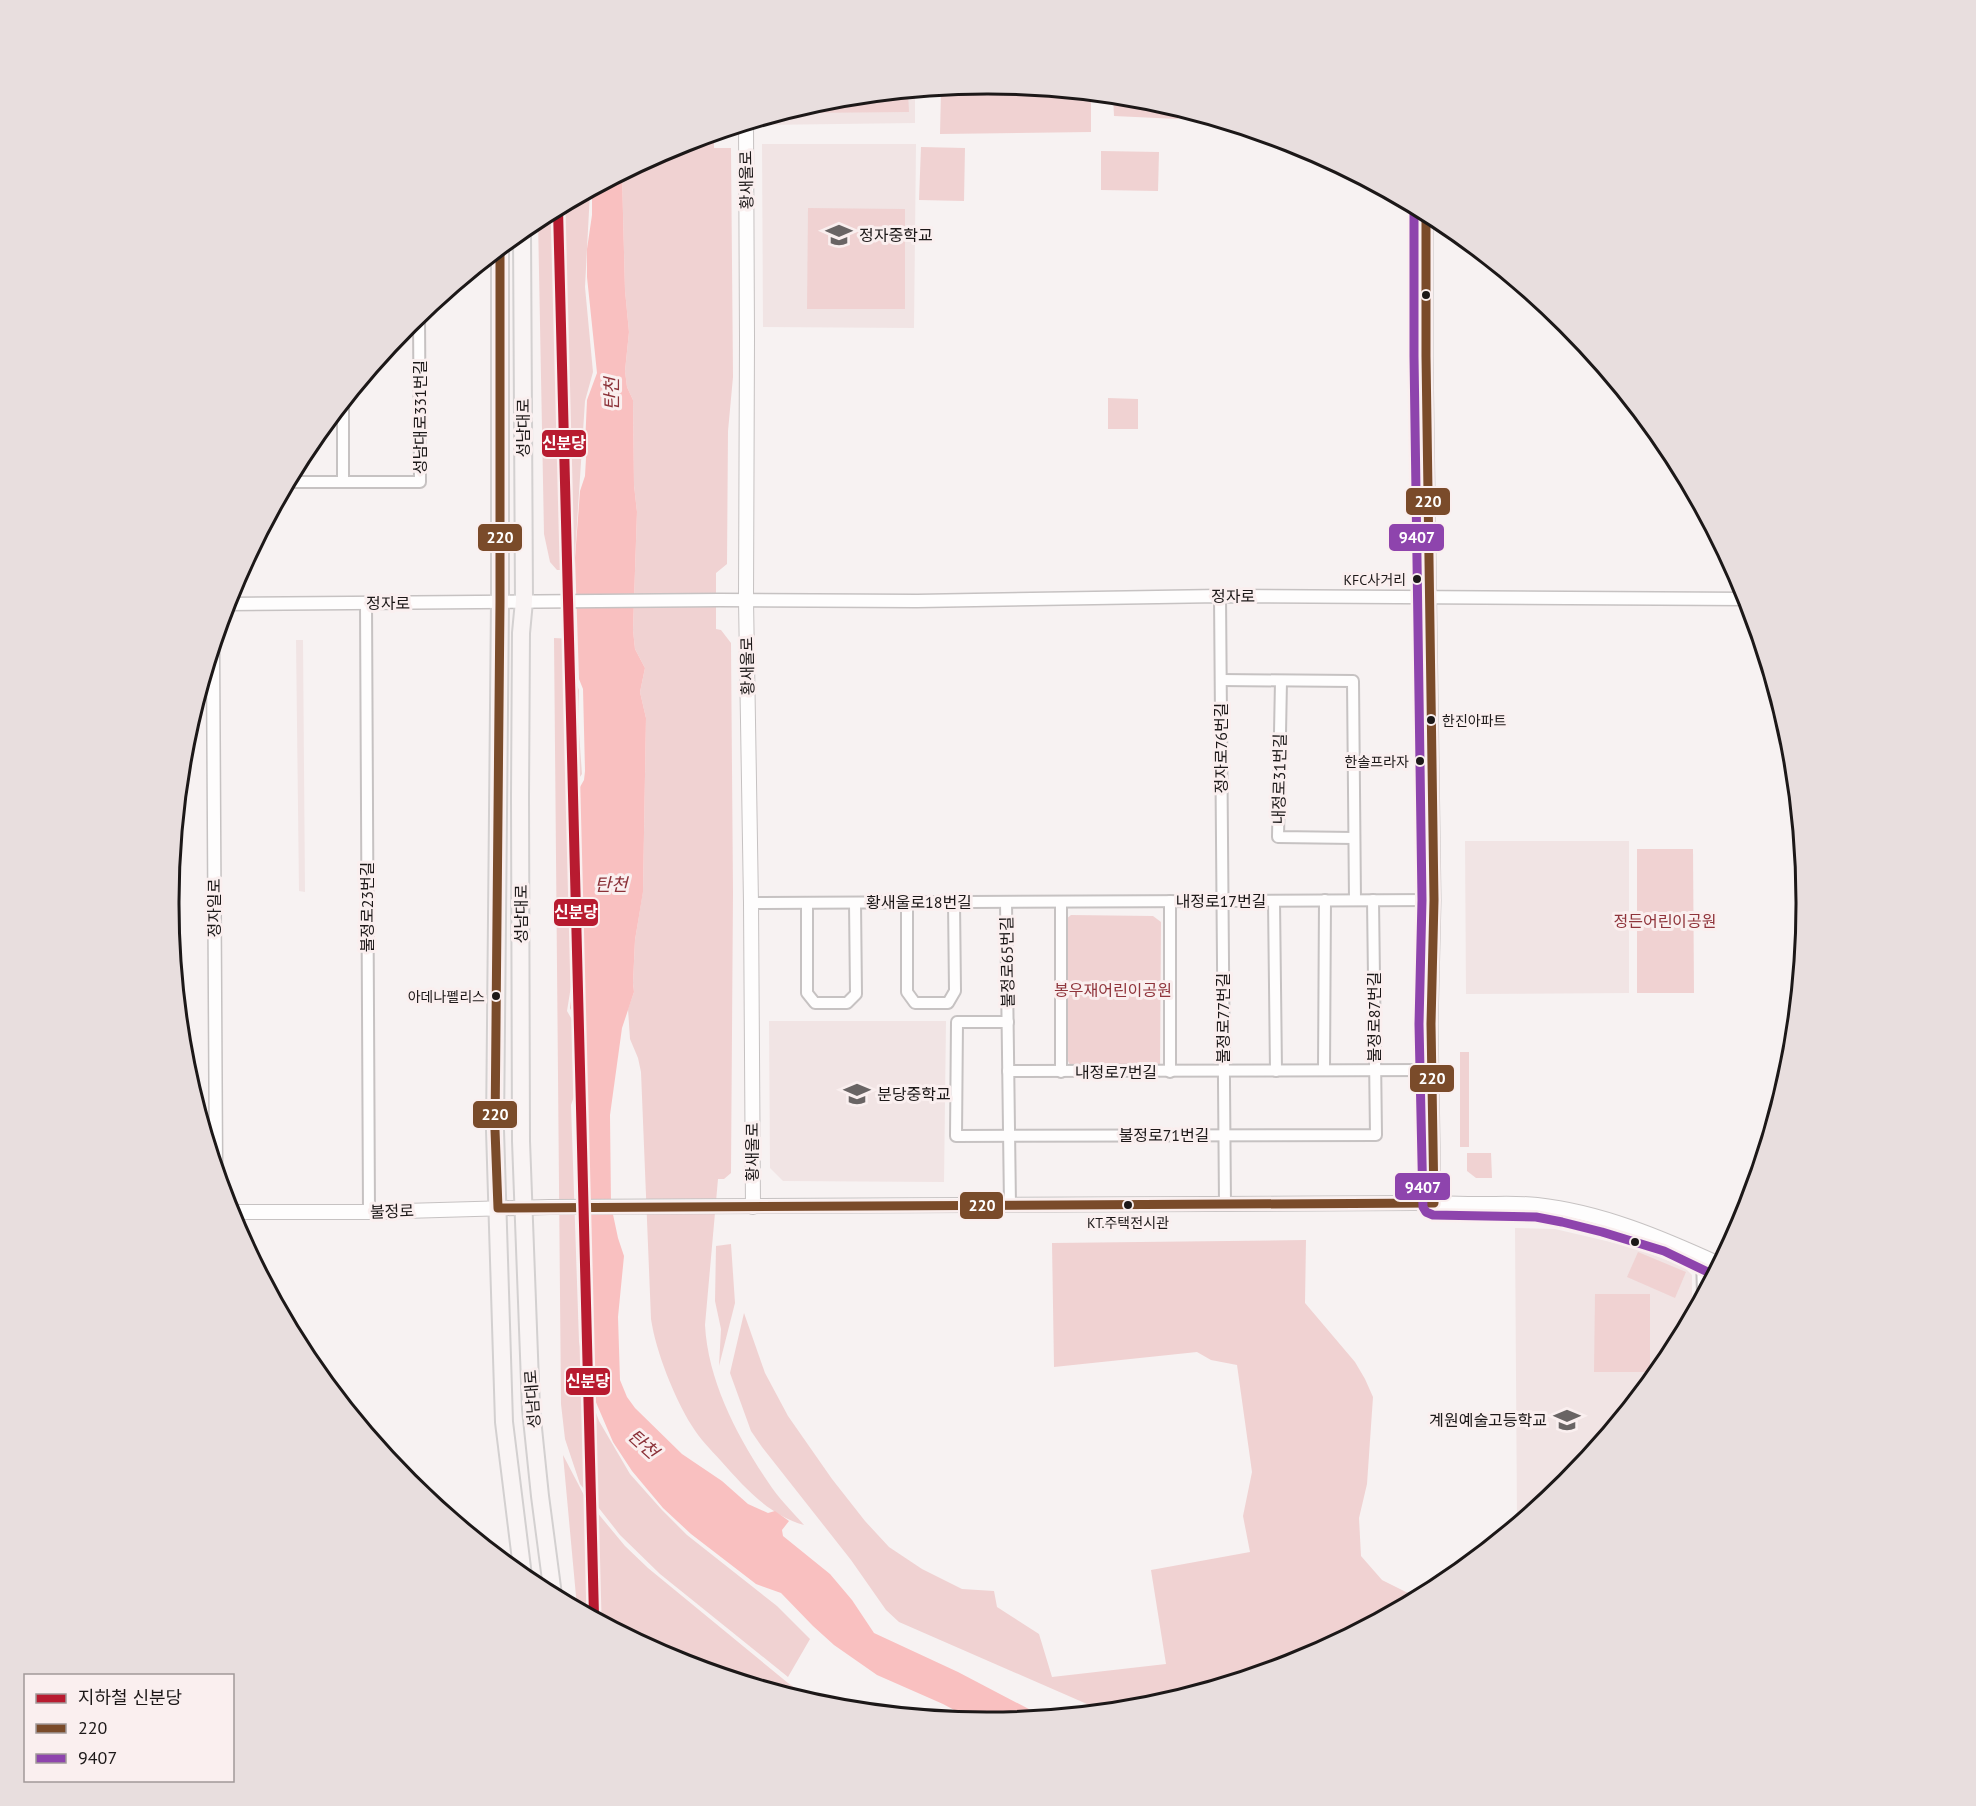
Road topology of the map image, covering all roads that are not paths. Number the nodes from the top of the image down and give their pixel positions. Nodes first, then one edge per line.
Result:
1 (746, 132) edge
2 (1426, 224) edge
3 (522, 243) edge
4 (500, 259) edge
5 (420, 327) edge
6 (343, 417) edge
7 (299, 482) edge
8 (343, 482) junction
9 (1220, 596) junction
10 (1430, 598) junction
11 (1737, 599) edge
12 (746, 600) junction
13 (524, 601) junction
14 (501, 602) junction
15 (366, 603) junction
16 (237, 604) edge
17 (213, 673) edge
18 (1221, 681) junction
19 (1281, 681) junction
20 (1354, 838) junction
21 (1325, 900) junction
22 (1355, 900) junction
23 (1373, 900) junction
24 (1434, 900) junction
25 (1170, 901) junction
26 (1222, 901) junction
27 (1274, 901) junction
28 (907, 902) junction
29 (954, 902) junction
30 (1006, 902) junction
31 (1061, 902) junction
32 (1087, 902) joint
33 (751, 903) junction
34 (807, 903) junction
35 (855, 903) junction
36 (1008, 1022) junction
37 (1324, 1070) junction
38 (1431, 1070) junction
39 (1008, 1071) junction
40 (1224, 1071) junction
41 (1276, 1071) junction
42 (1375, 1071) junction
43 (1061, 1072) junction
44 (1170, 1072) junction
45 (1224, 1135) junction
46 (1009, 1136) junction
47 (1105, 1136) joint
48 (216, 1142) edge
49 (1434, 1203) junction
50 (1224, 1204) junction
51 (1010, 1205) junction
52 (753, 1207) junction
53 (498, 1208) junction
54 (524, 1208) junction
55 (241, 1212) edge
56 (369, 1212) junction
57 (1702, 1256) junction
58 (1713, 1261) edge
59 (1702, 1281) edge
60 (521, 1562) edge
61 (551, 1583) edge

1 - 12 main road, 황새울로
2 - 10 street
3 - 13 main road, 성남대로
4 - 14 main road, 성남대로
5 - 8 street, 성남대로331번길
6 - 8 street
7 - 8 street
9 - 10 street, 정자로
9 - 12 street, 정자로
9 - 18 street, 정자로76번길
10 - 11 street, 정자로
10 - 24 street
12 - 13 street, 정자로
12 - 33 main road, 황새울로
13 - 14 street, 정자로
13 - 54 main road, 성남대로
14 - 15 street, 정자로
14 - 53 main road, 성남대로
15 - 16 street, 정자로
15 - 56 street, 불정로23번길
17 - 48 street, 정자일로
18 - 19 street
18 - 26 street, 정자로76번길
19 - 20 street
19 - 20 street, 내정로31번길
20 - 22 street
21 - 22 street, 내정로17번길
21 - 27 street, 내정로17번길
21 - 37 street
22 - 23 street, 내정로17번길
23 - 24 street, 내정로17번길
23 - 42 street, 불정로87번길
24 - 38 street
25 - 26 street, 내정로17번길
25 - 32 street, 내정로17번길
25 - 44 street, 내정로7번길
26 - 27 street, 내정로17번길
26 - 40 street, 불정로77번길
27 - 41 street
28 - 29 street, 황새울로18번길
28 - 29 street
28 - 35 street, 황새울로18번길
29 - 30 street, 황새울로18번길
30 - 31 street, 황새울로18번길
30 - 36 street, 불정로65번길
31 - 32 street, 황새울로18번길
31 - 43 street, 내정로7번길
33 - 34 street, 황새울로18번길
33 - 52 main road, 황새울로
34 - 35 street, 황새울로18번길
34 - 35 street
36 - 39 street, 불정로65번길
36 - 46 street, 불정로65번길
37 - 41 street, 내정로7번길
37 - 42 street, 내정로7번길
38 - 42 street, 내정로7번길
38 - 49 street
39 - 43 street, 내정로7번길
39 - 46 street, 불정로65번길
40 - 41 street, 내정로7번길
40 - 44 street, 내정로7번길
40 - 45 street, 불정로77번길
42 - 45 street, 불정로87번길
43 - 44 street, 내정로7번길
45 - 47 street, 불정로71번길
45 - 50 street, 불정로77번길
46 - 47 street, 불정로65번길
46 - 51 street, 불정로65번길
49 - 50 main road
49 - 57 main road
50 - 51 main road
51 - 52 main road
52 - 54 main road, 불정로
53 - 54 main road, 불정로
53 - 56 main road, 불정로
53 - 60 main road, 성남대로
54 - 61 main road, 성남대로
55 - 56 main road, 불정로
57 - 58 main road
57 - 59 street

